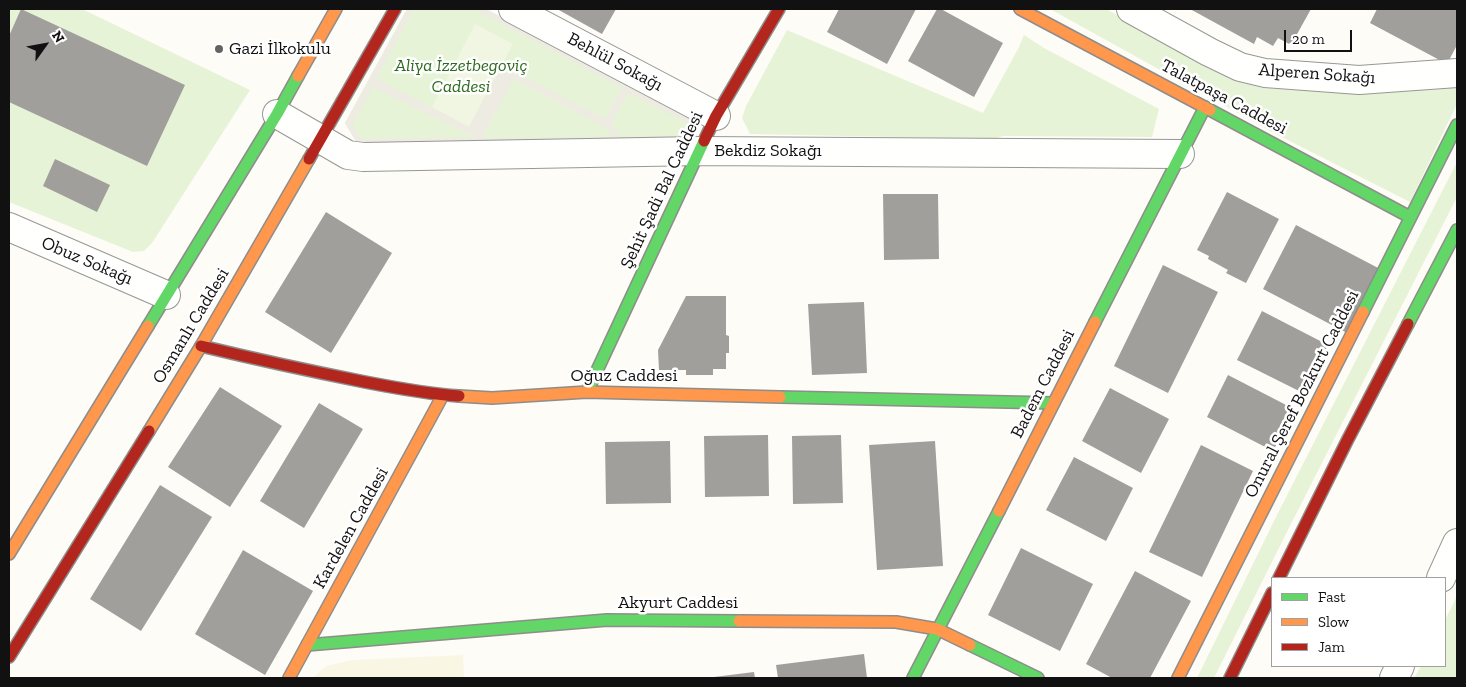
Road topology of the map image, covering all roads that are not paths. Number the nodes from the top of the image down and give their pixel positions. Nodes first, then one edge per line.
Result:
1 (336, 9) edge
2 (395, 9) edge
3 (513, 9) edge
4 (779, 9) edge
5 (1020, 9) edge
6 (1131, 9) edge
7 (1457, 73) edge
8 (1205, 107) junction
9 (277, 114) junction
10 (716, 116) junction
11 (1457, 125) edge
12 (320, 139) junction
13 (700, 151) junction
14 (1180, 154) junction
15 (1410, 217) junction
16 (9, 227) edge
17 (1457, 230) edge
18 (166, 294) junction
19 (201, 346) junction
20 (587, 392) junction
21 (443, 395) junction
22 (1053, 403) junction
23 (1457, 543) edge
24 (9, 554) edge
25 (1279, 577) edge
26 (1441, 577) edge
27 (1271, 595) edge
28 (937, 629) junction
29 (307, 645) junction
30 (9, 657) edge
31 (289, 678) edge
32 (913, 678) edge
33 (1038, 678) edge
34 (1178, 678) edge
35 (1230, 678) edge

1 - 9 street, Osmanlı Caddesi
2 - 12 street, Osmanlı Caddesi
3 - 10 street, Behlül Sokağı
4 - 10 street, Şehit Şadi Bal Caddesi
5 - 8 street, Talatpaşa Caddesi
6 - 7 street, Alperen Sokağı
8 - 14 street, Badem Caddesi
8 - 15 street, Talatpaşa Caddesi
9 - 12 street, Bekdiz Sokağı
9 - 18 street, Osmanlı Caddesi
10 - 13 street, Şehit Şadi Bal Caddesi
11 - 15 street, Onural Şeref Bozkurt Caddesi
12 - 13 street, Bekdiz Sokağı
12 - 19 street, Osmanlı Caddesi
13 - 14 street, Bekdiz Sokağı
13 - 20 street, Şehit Şadi Bal Caddesi
14 - 22 street, Badem Caddesi
15 - 34 street, Onural Şeref Bozkurt Caddesi
16 - 18 street, Obuz Sokağı
17 - 25 street
18 - 24 street, Osmanlı Caddesi
19 - 21 street, Oğuz Caddesi
19 - 30 street, Osmanlı Caddesi
20 - 21 street, Oğuz Caddesi
20 - 22 street, Oğuz Caddesi
21 - 29 street, Kardelen Caddesi
22 - 28 street, Badem Caddesi
23 - 26 street
27 - 35 street
28 - 29 street, Akyurt Caddesi
28 - 32 street, Badem Caddesi
28 - 33 street, Akyurt Caddesi
29 - 31 street, Kardelen Caddesi

